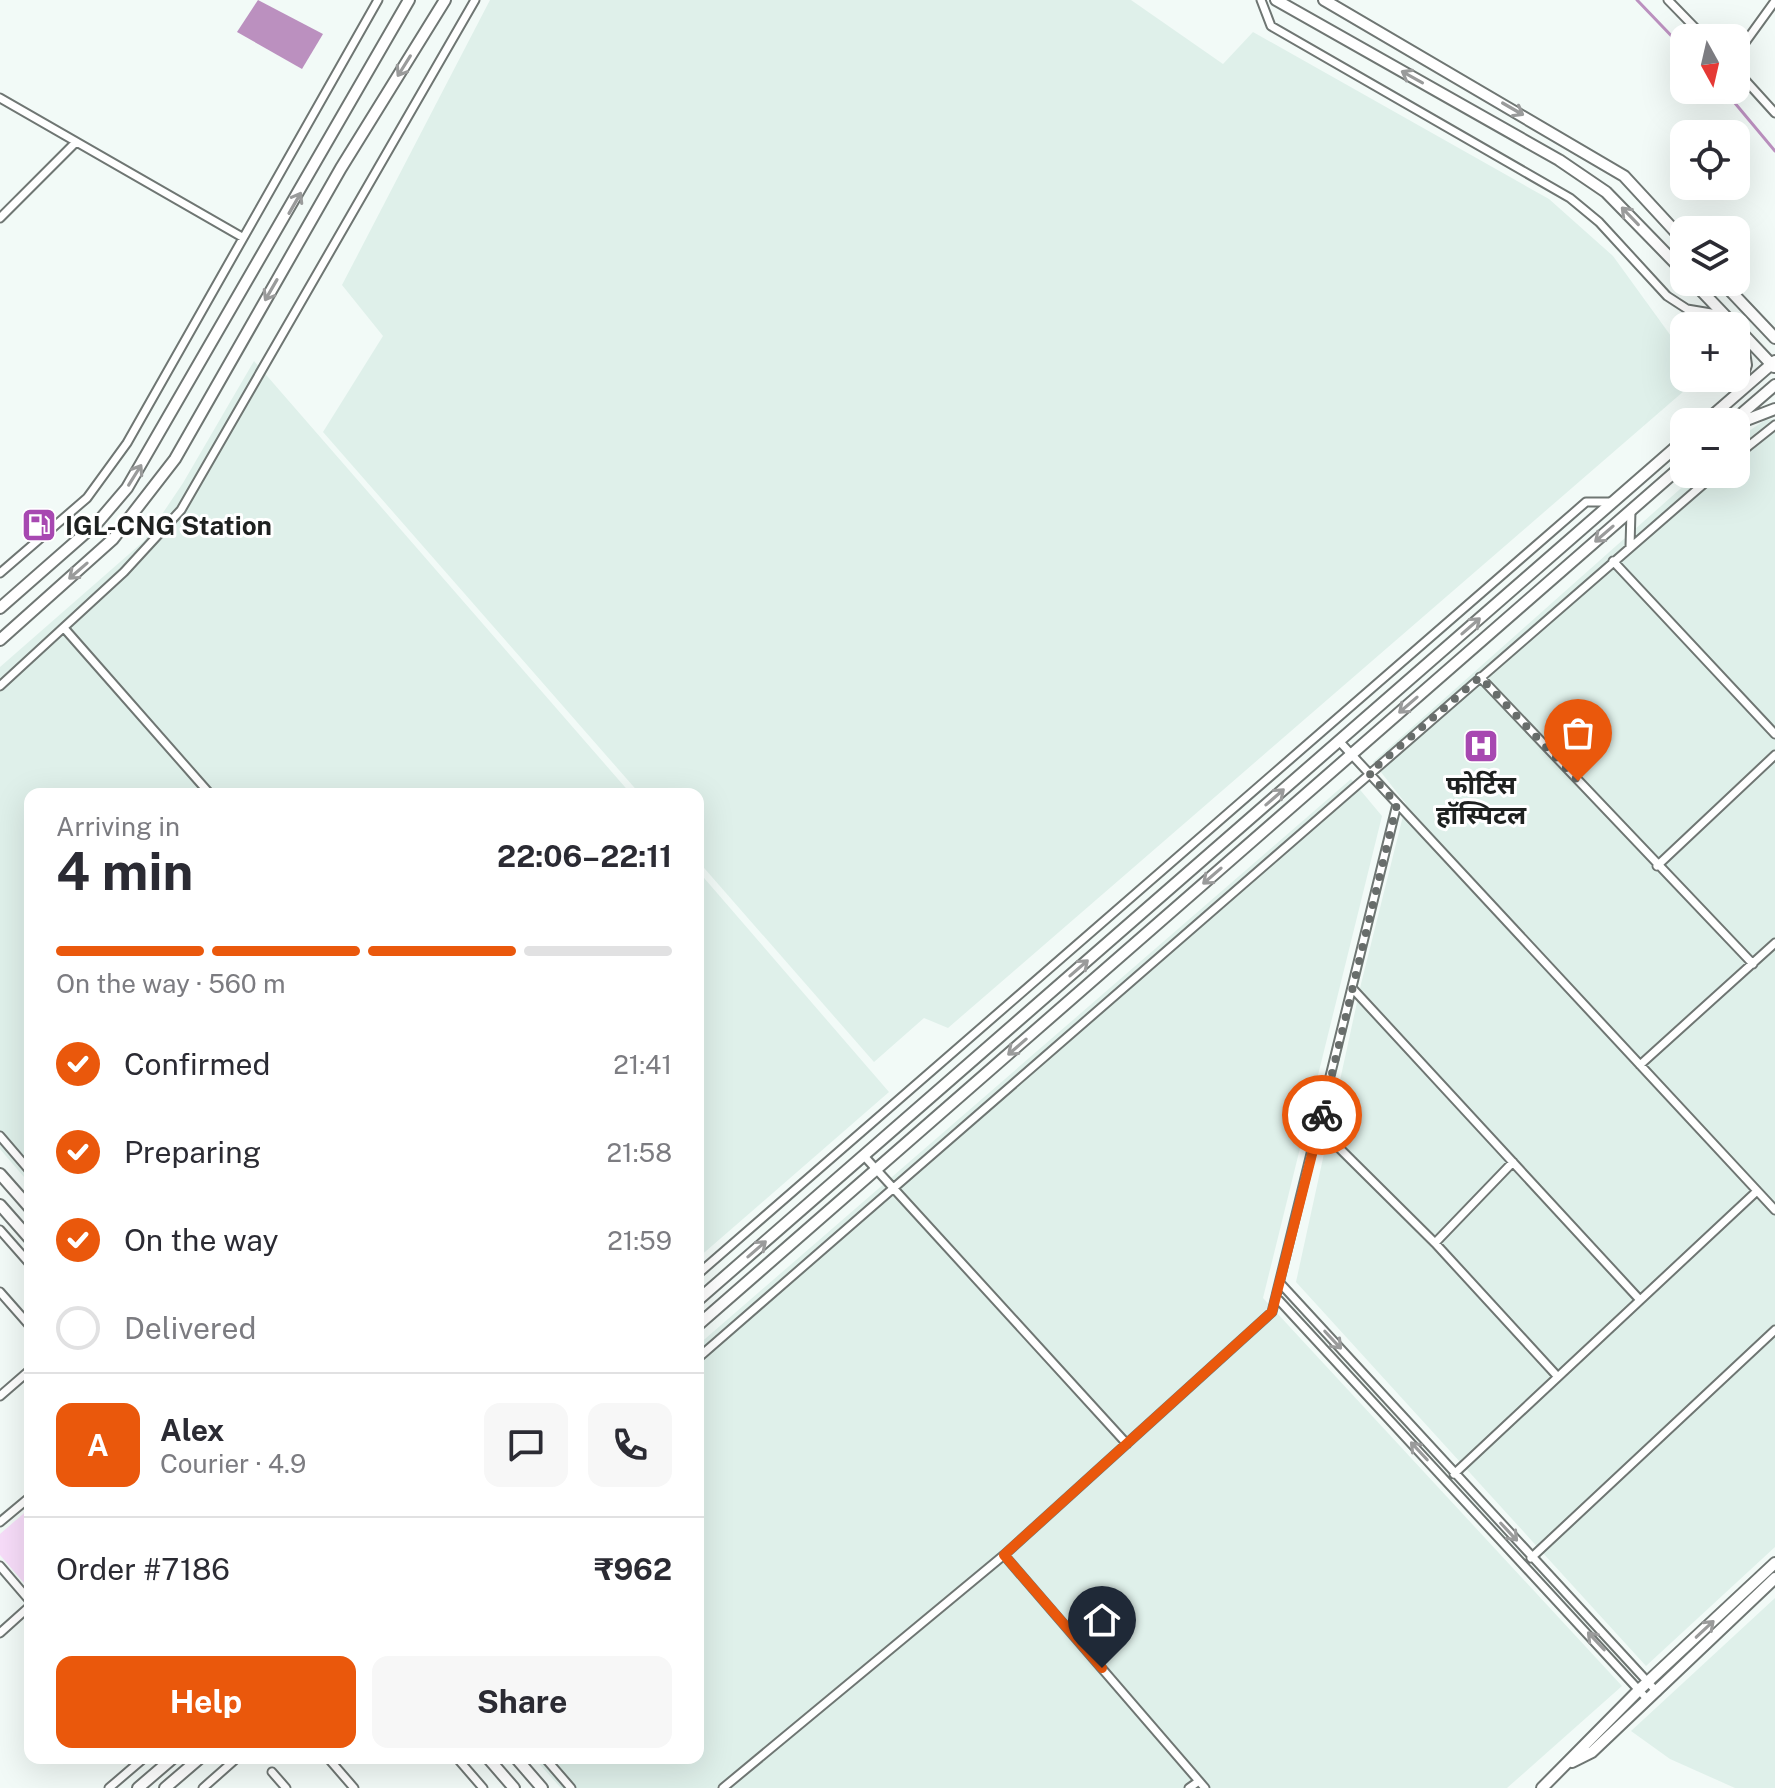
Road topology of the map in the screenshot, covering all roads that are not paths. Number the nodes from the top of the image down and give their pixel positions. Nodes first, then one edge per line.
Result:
1 (378, 0) edge
2 (409, 0) edge
3 (445, 0) edge
4 (475, 0) edge
5 (1261, 0) edge
6 (1276, 0) edge
7 (1324, 0) edge
8 (1668, 0) edge
9 (1775, 1) edge
10 (1691, 24) edge
11 (1750, 36) edge
12 (1750, 85) edge
13 (0, 98) edge
14 (1775, 113) edge
15 (76, 142) junction
16 (0, 218) edge
17 (1670, 226) edge
18 (242, 237) junction
19 (1670, 258) edge
20 (1707, 296) edge
21 (1735, 296) edge
22 (1706, 312) edge
23 (1722, 312) edge
24 (1775, 338) edge
25 (1750, 341) edge
26 (1774, 365) edge
27 (1775, 385) edge
28 (1735, 392) edge
29 (1730, 400) junction
30 (1721, 408) edge
31 (1750, 408) edge
32 (1775, 409) edge
33 (1750, 418) edge
34 (1775, 425) edge
35 (1750, 445) edge
36 (1670, 452) edge
37 (1670, 476) edge
38 (1699, 488) edge
39 (1613, 502) junction
40 (1631, 510) junction
41 (1630, 547) junction
42 (1613, 561) junction
43 (0, 573) edge
44 (0, 608) edge
45 (64, 628) junction
46 (0, 640) edge
47 (1480, 677) junction
48 (0, 686) edge
49 (1775, 734) edge
50 (1339, 741) junction
51 (1351, 755) junction
52 (1775, 755) edge
53 (1369, 773) junction
54 (205, 788) edge
55 (1397, 804) junction
56 (1657, 866) junction
57 (1775, 943) edge
58 (1753, 964) junction
59 (1353, 989) junction
60 (1640, 1065) junction
61 (1319, 1128) junction
62 (0, 1136) edge
63 (864, 1156) junction
64 (1513, 1162) junction
65 (24, 1164) edge
66 (876, 1169) junction
67 (0, 1174) edge
68 (895, 1187) junction
69 (1757, 1191) junction
70 (24, 1201) edge
71 (0, 1205) edge
72 (1775, 1210) edge
73 (0, 1230) edge
74 (24, 1232) edge
75 (1435, 1243) junction
76 (24, 1257) edge
77 (704, 1269) edge
78 (1280, 1283) junction
79 (0, 1292) edge
80 (704, 1295) edge
81 (1276, 1297) junction
82 (1640, 1300) junction
83 (24, 1319) edge
84 (704, 1320) edge
85 (1775, 1330) edge
86 (704, 1353) edge
87 (24, 1375) edge
88 (1558, 1377) junction
89 (0, 1396) edge
90 (1127, 1444) junction
91 (1455, 1473) junction
92 (1447, 1481) junction
93 (24, 1502) edge
94 (0, 1522) edge
95 (1004, 1555) junction
96 (1532, 1557) junction
97 (1775, 1563) edge
98 (1524, 1564) junction
99 (0, 1566) edge
100 (1775, 1578) edge
101 (24, 1596) edge
102 (24, 1610) edge
103 (0, 1633) edge
104 (1644, 1686) junction
105 (1652, 1696) junction
106 (1570, 1763) junction
107 (137, 1764) edge
108 (166, 1764) edge
109 (193, 1764) edge
110 (230, 1764) edge
111 (333, 1764) edge
112 (462, 1764) edge
113 (493, 1764) edge
114 (521, 1764) edge
115 (550, 1764) edge
116 (272, 1772) dead end
117 (1202, 1785) edge
118 (109, 1788) edge
119 (138, 1788) edge
120 (165, 1788) edge
121 (203, 1788) edge
122 (286, 1788) edge
123 (354, 1788) edge
124 (483, 1788) edge
125 (514, 1788) edge
126 (542, 1788) edge
127 (571, 1788) edge
128 (723, 1788) edge
129 (1189, 1788) edge
130 (1542, 1788) edge

1 - 18 street
44 -> 2 street
3 -> 46 street
4 - 45 street
5 - 22 street
19 -> 6 street
7 -> 17 street
8 - 10 street
9 - 11 street
12 - 14 street
13 - 15 street
15 - 16 street
15 - 18 street
18 - 43 street
20 - 23 street
21 - 24 street
25 - 26 street
26 - 29 street
27 - 31 street
28 - 29 street
29 - 30 street
32 - 33 street
34 - 35 street
36 - 39 street
37 - 40 street
38 - 41 street
50 -> 39 street
39 - 77 street
40 - 41 street
40 -> 51 street
41 - 42 street
42 - 47 street
42 - 49 street
45 - 48 street
45 - 54 street
47 - 53 street
47 - 56 street
50 - 51 street
63 -> 50 street
51 - 53 street
51 -> 66 street
52 - 56 street
53 - 55 street
53 - 68 street
55 - 59 street
55 - 60 street
56 - 58 street
57 - 58 street
58 - 60 street
59 - 61 street
59 - 64 street
60 - 69 street
61 - 75 street
61 - 78 street
62 - 65 street
63 - 66 street
80 -> 63 street
64 - 75 street
64 - 82 street
66 - 68 street
66 - 84 street
67 - 70 street
68 - 86 street
68 - 90 street
69 - 72 street
69 - 82 street
71 - 74 street
73 - 76 street
75 - 88 street
78 - 81 street
78 -> 91 street
79 - 83 street
81 - 90 street
92 -> 81 street
82 - 88 street
85 - 96 street
87 - 89 street
88 - 91 street
90 - 95 street
91 - 92 street
91 -> 96 street
92 - 98 street
93 - 94 street
95 - 117 street
95 - 128 street
96 - 98 street
96 - 104 street
104 -> 97 street
104 -> 98 street
99 - 101 street
100 - 105 street
102 - 103 street
104 - 105 street
104 - 106 street
105 - 106 street
106 - 130 street
107 - 118 street
108 - 119 street
109 - 120 street
110 - 121 street
111 - 123 street
112 - 124 street
113 - 125 street
114 - 126 street
115 - 127 street
116 - 122 street
117 - 129 street

